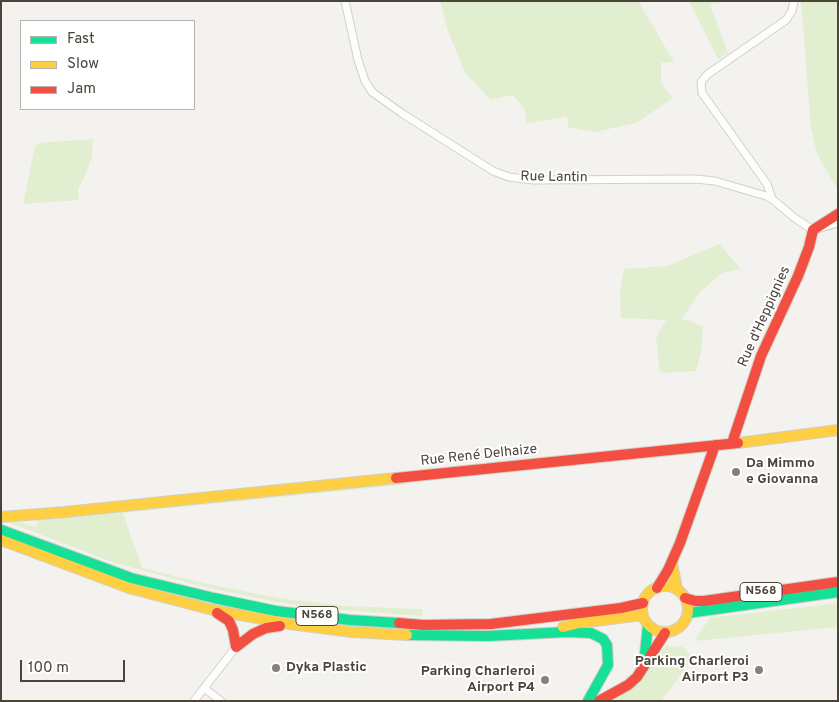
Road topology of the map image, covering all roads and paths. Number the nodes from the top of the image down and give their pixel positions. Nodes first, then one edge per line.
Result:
1 (345, 1) edge
2 (794, 1) edge
3 (772, 199) junction
4 (838, 214) edge
5 (838, 224) edge
6 (813, 230) junction
7 (838, 430) edge
8 (732, 443) junction
9 (715, 445) junction
10 (1, 517) edge
11 (1, 530) edge
12 (1, 540) edge
13 (672, 560) junction
14 (838, 582) edge
15 (657, 588) junction
16 (677, 589) junction
17 (838, 592) edge
18 (685, 598) junction
19 (643, 603) junction
20 (213, 610) junction
21 (688, 612) junction
22 (643, 615) junction
23 (290, 624) junction
24 (648, 625) junction
25 (665, 633) junction
26 (531, 634) junction
27 (236, 647) junction
28 (643, 668) junction
29 (204, 688) junction
30 (194, 701) edge
31 (221, 701) edge
32 (588, 701) edge
33 (599, 701) edge

1 - 3 street, Rue Lantin
2 - 3 street
3 - 6 street, Rue Lantin
4 - 6 main road
5 - 6 street
6 - 8 main road, Rue d'Heppignies
7 - 8 main road, Rue René Delhaize
8 - 9 main road, Rue René Delhaize
9 - 10 main road, Rue René Delhaize
9 - 13 main road
11 - 19 main road, N568
12 - 20 main road, N568
13 - 15 main road
13 - 16 main road
14 - 18 main road, N568
15 - 16 main road
15 - 19 main road
16 - 18 main road
17 - 21 main road, N568
18 - 21 main road
19 - 22 main road
20 - 23 main road, N568
20 - 27 main road
21 - 25 main road
22 - 24 main road
22 - 26 main road, N568
23 - 26 main road, N568
23 - 27 main road
24 - 25 main road
24 - 28 main road
25 - 28 main road
26 - 32 main road
27 - 29 street
28 - 33 main road
29 - 30 street
29 - 31 street

